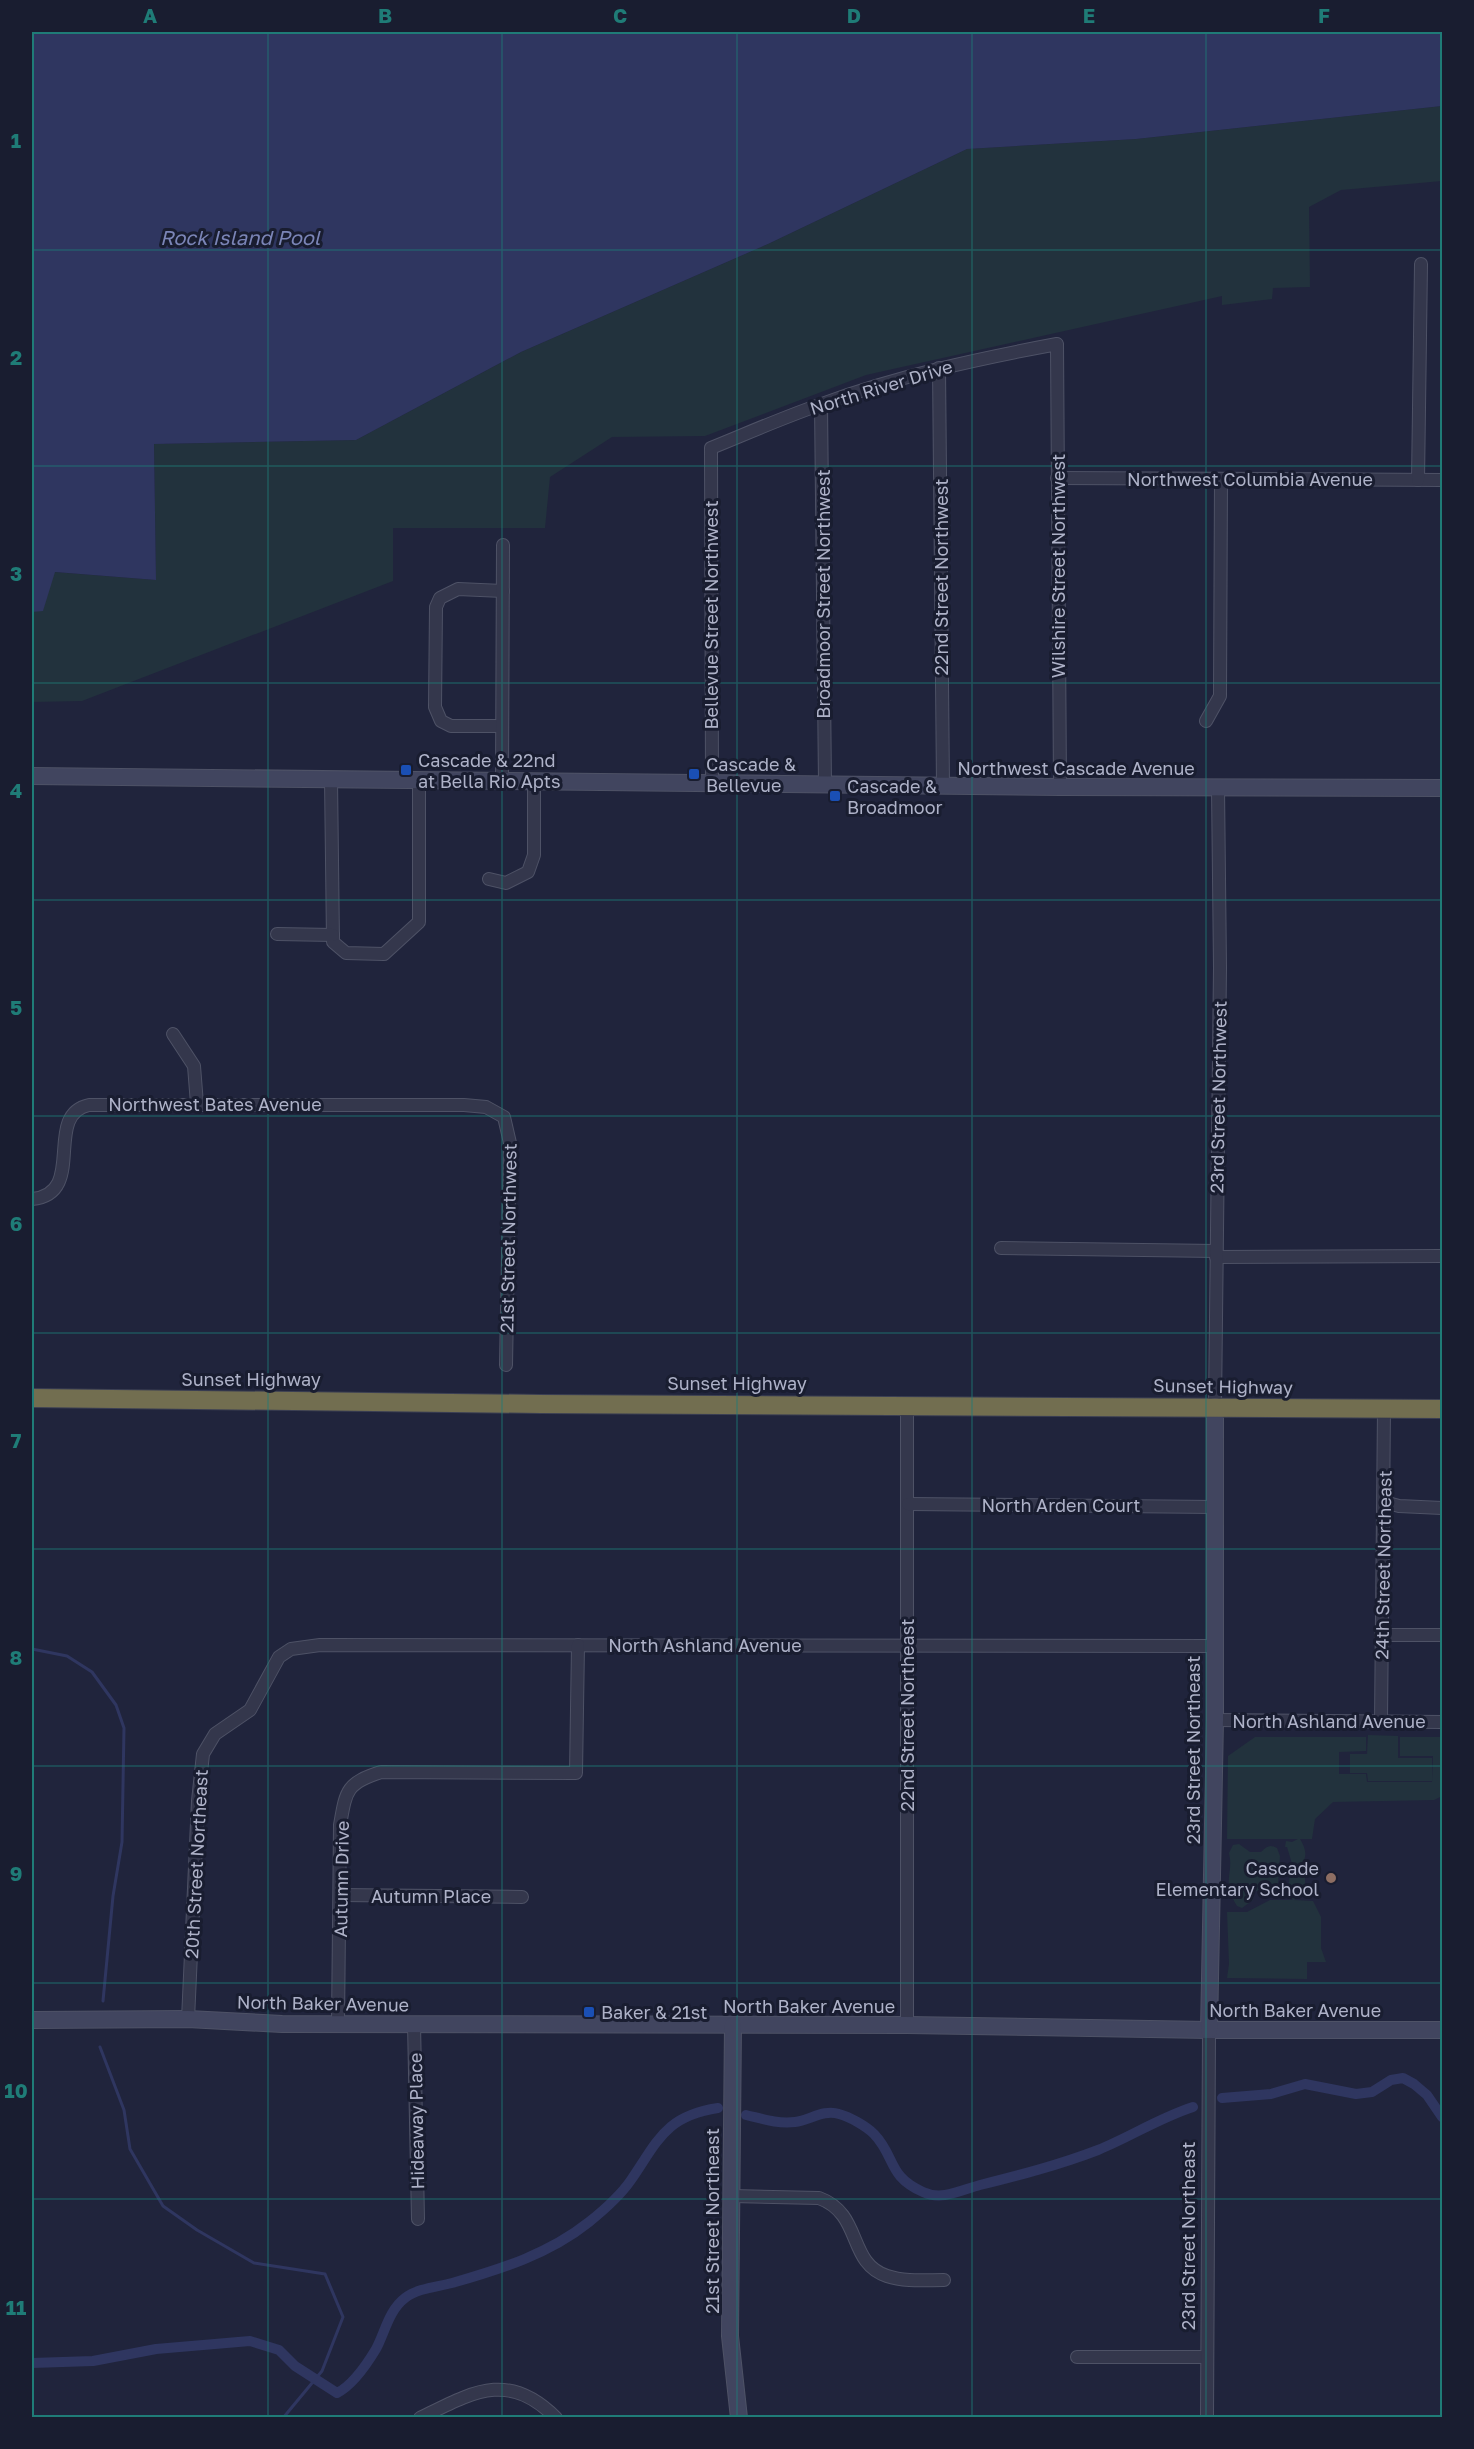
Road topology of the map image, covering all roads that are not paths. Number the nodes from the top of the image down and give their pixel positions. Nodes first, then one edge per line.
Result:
1 (1421, 264) dead end
2 (1057, 344) joint
3 (939, 368) junction
4 (821, 404) junction
5 (711, 448) joint
6 (1057, 478) junction
7 (1221, 479) junction
8 (1418, 480) junction
9 (1443, 480) edge
10 (503, 545) dead end
11 (503, 591) junction
12 (1206, 721) dead end
13 (502, 726) junction
14 (32, 776) edge
15 (331, 779) junction
16 (419, 779) junction
17 (502, 780) junction
18 (534, 780) junction
19 (712, 782) junction
20 (825, 784) junction
21 (943, 786) junction
22 (1060, 788) junction
23 (1218, 788) junction
24 (1443, 788) edge
25 (489, 879) dead end
26 (277, 934) dead end
27 (333, 935) junction
28 (173, 1034) dead end
29 (197, 1104) junction
30 (464, 1105) joint
31 (32, 1199) edge
32 (1000, 1248) dead end
33 (1216, 1254) junction
34 (1443, 1256) edge
35 (506, 1365) dead end
36 (32, 1398) edge
37 (907, 1405) junction
38 (1215, 1406) junction
39 (1384, 1409) junction
40 (1443, 1409) edge
41 (1384, 1502) junction
42 (908, 1504) junction
43 (1214, 1507) junction
44 (1443, 1508) edge
45 (1381, 1635) junction
46 (1443, 1635) edge
47 (578, 1645) junction
48 (907, 1645) junction
49 (1214, 1646) junction
50 (1215, 1720) junction
51 (1381, 1721) junction
52 (234, 1722) joint
53 (1443, 1722) edge
54 (340, 1895) junction
55 (522, 1897) dead end
56 (188, 2019) junction
57 (32, 2020) edge
58 (338, 2023) junction
59 (414, 2024) junction
60 (733, 2025) junction
61 (907, 2025) junction
62 (1209, 2030) junction
63 (1443, 2030) edge
64 (732, 2196) junction
65 (418, 2218) dead end
66 (944, 2280) dead end
67 (1077, 2357) dead end
68 (1207, 2357) junction
69 (420, 2418) edge
70 (556, 2418) edge
71 (739, 2418) edge
72 (1207, 2418) edge

1 - 8 street
2 - 3 street, North River Drive
2 - 6 street, Wilshire Street Northwest
3 - 4 street, North River Drive
3 - 21 street, 22nd Street Northwest
4 - 5 street, North River Drive
4 - 20 street, Broadmoor Street Northwest
5 - 19 street, Bellevue Street Northwest
6 - 7 street, Northwest Columbia Avenue
6 - 22 street, Wilshire Street Northwest
7 - 8 street, Northwest Columbia Avenue
7 - 12 street
8 - 9 street, Northwest Columbia Avenue
10 - 11 street
11 - 13 street
11 - 13 street
13 - 17 street
14 - 15 street, Northwest Cascade Avenue
15 - 16 street, Northwest Cascade Avenue
15 - 27 street
16 - 17 street, Northwest Cascade Avenue
16 - 27 street
17 - 18 street, Northwest Cascade Avenue
18 - 19 street, Northwest Cascade Avenue
18 - 25 street
19 - 20 street, Northwest Cascade Avenue
20 - 21 street, Northwest Cascade Avenue
21 - 22 street, Northwest Cascade Avenue
22 - 23 street, Northwest Cascade Avenue
23 - 24 street, Northwest Cascade Avenue
23 - 33 street, 23rd Street Northwest
26 - 27 street
28 - 29 street
29 - 30 street, Northwest Bates Avenue
29 - 31 street, Northwest Bates Avenue
30 - 35 street, 21st Street Northwest
32 - 33 street
33 - 34 street
33 - 38 street, 23rd Street Northwest
36 - 37 highway, Sunset Highway
37 - 38 highway, Sunset Highway
37 - 42 street, 22nd Street Northeast
38 - 39 highway, Sunset Highway
38 - 43 street, 23rd Street Northeast
39 - 40 highway, Sunset Highway
39 - 41 street, 24th Street Northeast
41 - 44 street
41 - 45 street, 24th Street Northeast
42 - 43 street, North Arden Court
42 - 48 street, 22nd Street Northeast
43 - 49 street, 23rd Street Northeast
45 - 46 street
45 - 51 street, 24th Street Northeast
47 - 48 street, North Ashland Avenue
47 - 52 street, North Ashland Avenue
47 - 54 street, Autumn Drive
48 - 49 street, North Ashland Avenue
48 - 61 street, 22nd Street Northeast
49 - 50 street, 23rd Street Northeast
50 - 51 street, North Ashland Avenue
50 - 62 street, 23rd Street Northeast
51 - 53 street, North Ashland Avenue
52 - 56 street, 20th Street Northeast
54 - 55 street, Autumn Place
54 - 58 street, Autumn Drive
56 - 57 street, North Baker Avenue
56 - 58 street, North Baker Avenue
58 - 59 street, North Baker Avenue
59 - 60 street, North Baker Avenue
59 - 65 street, Hideaway Place
60 - 61 street, North Baker Avenue
60 - 64 street, 21st Street Northeast
61 - 62 street, North Baker Avenue
62 - 63 street, North Baker Avenue
62 - 68 street, 23rd Street Northeast
64 - 66 street
64 - 71 street, 21st Street Northeast
67 - 68 street
68 - 72 street, 23rd Street Northeast
69 - 70 street

